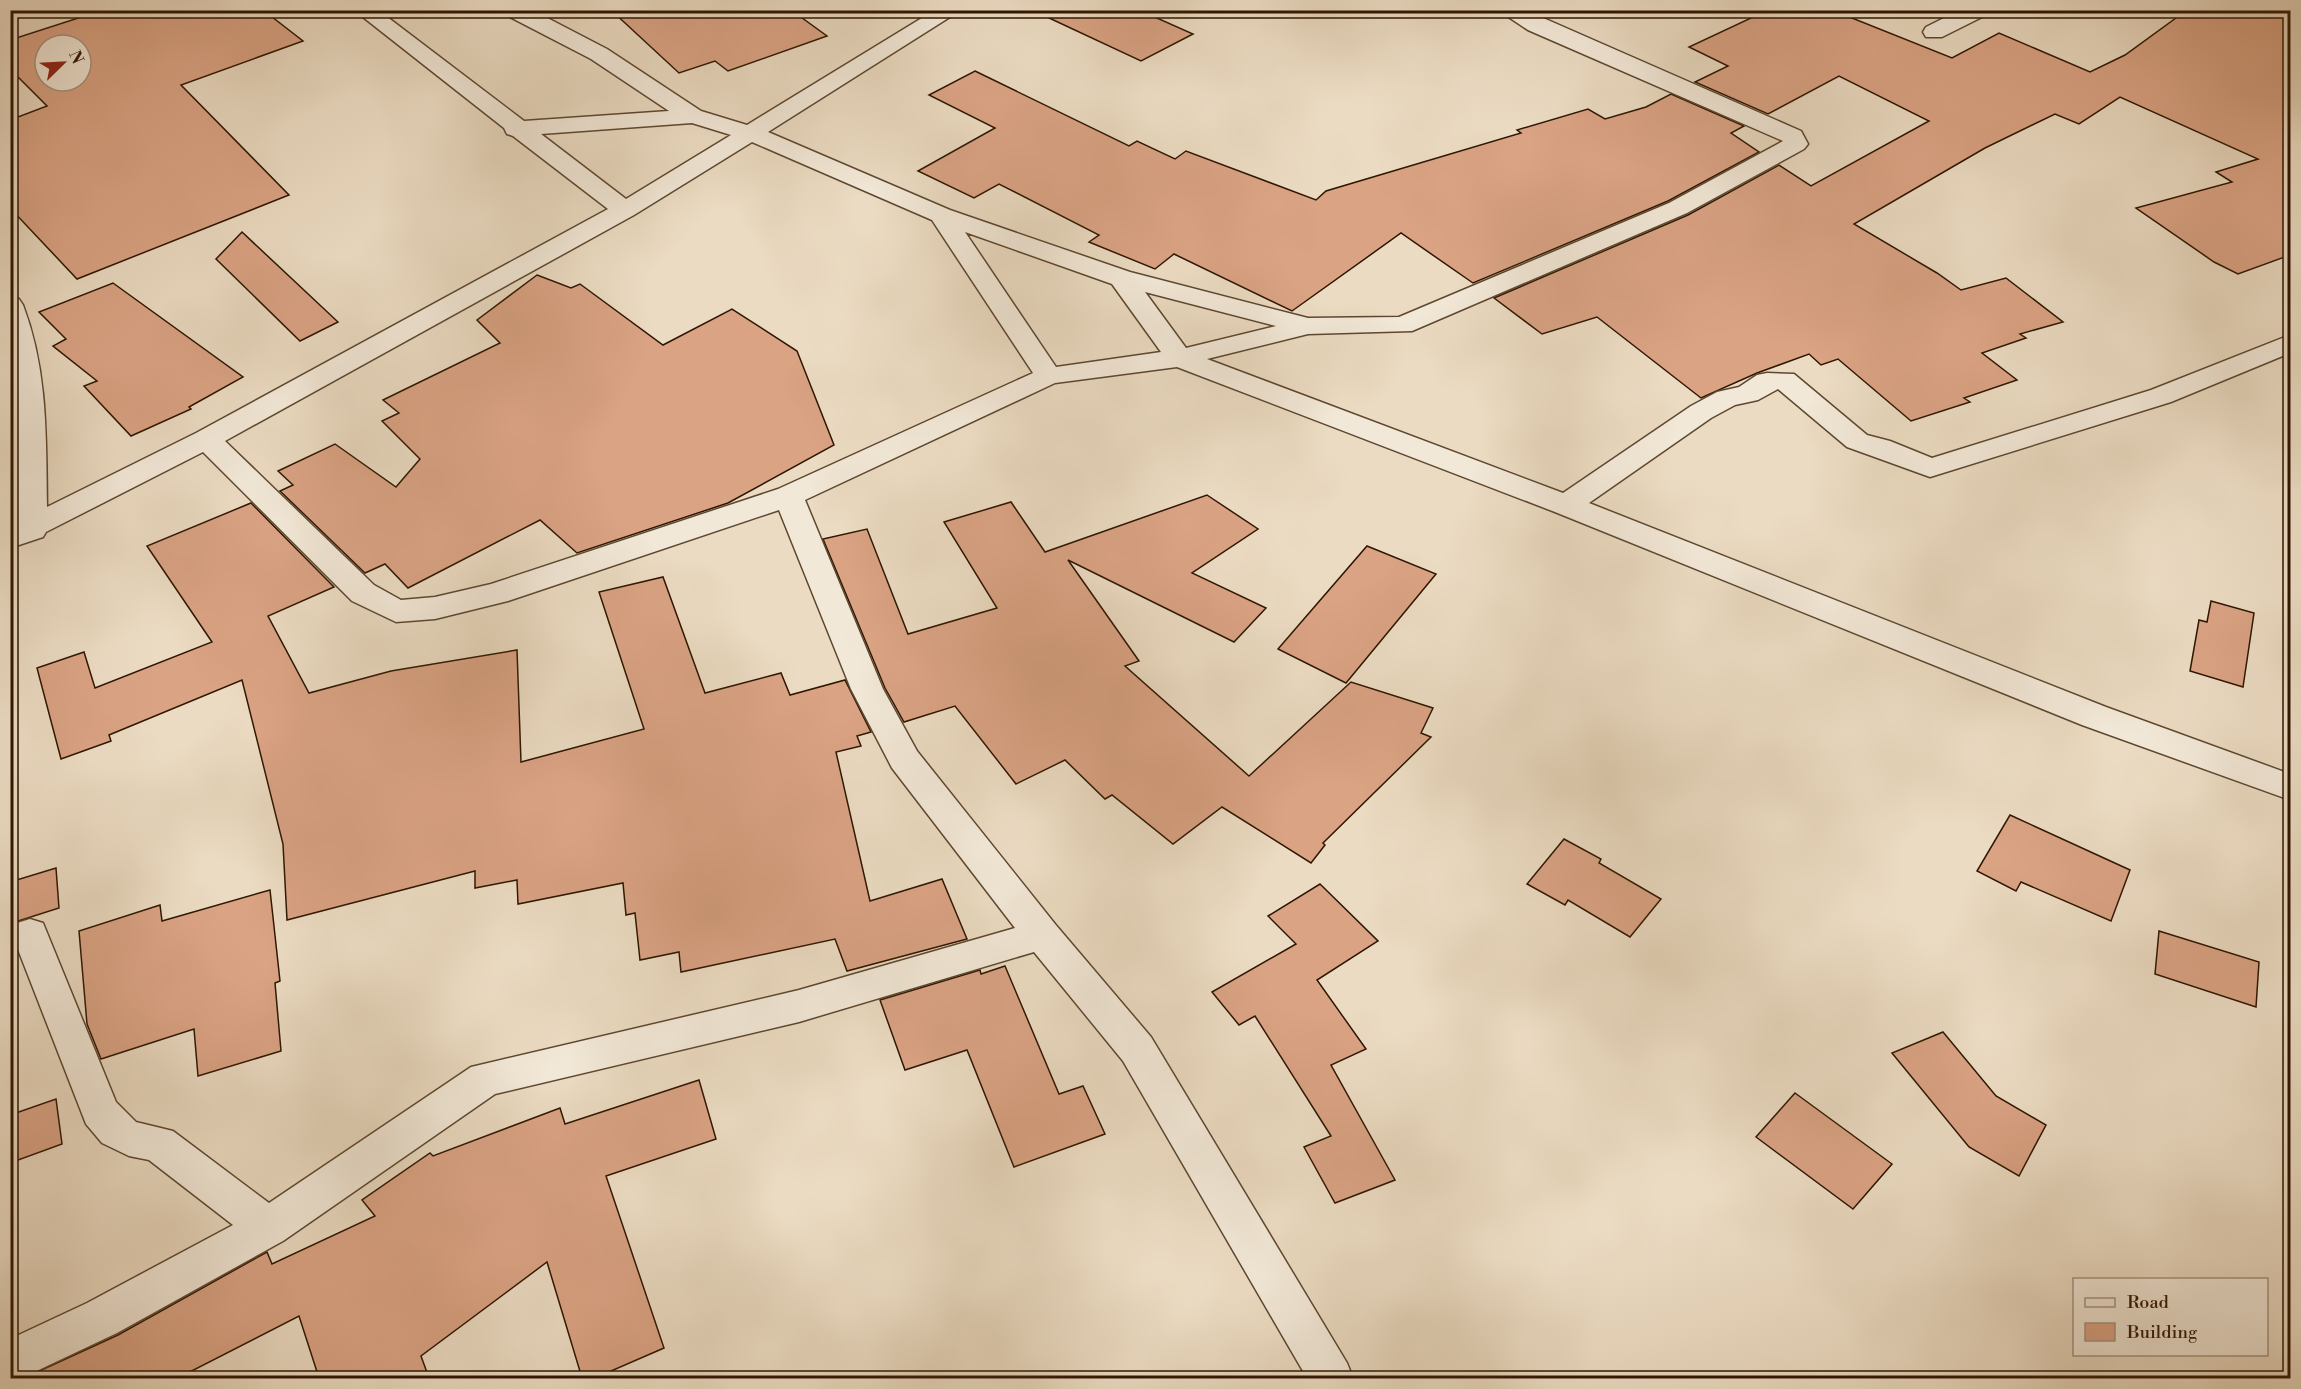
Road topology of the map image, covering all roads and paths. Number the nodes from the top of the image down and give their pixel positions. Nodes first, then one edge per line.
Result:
1 (364, 10) edge
2 (514, 10) edge
3 (951, 10) edge
4 (1508, 10) edge
5 (1978, 10) edge
6 (1934, 32) dead end
7 (693, 116) junction
8 (515, 129) junction
9 (752, 134) junction
10 (625, 210) junction
11 (941, 215) junction
12 (1121, 278) junction
13 (10, 305) edge
14 (1308, 326) junction
15 (2290, 343) edge
16 (1179, 358) junction
17 (1049, 376) junction
18 (206, 440) junction
19 (788, 496) junction
20 (1566, 505) junction
21 (21, 534) edge
22 (2290, 787) edge
23 (30, 934) dead end
24 (1042, 935) junction
25 (268, 1227) junction
26 (10, 1361) edge
27 (1331, 1378) edge

1 - 8 street
2 - 7 street
3 - 9 street
4 - 14 street
5 - 6 street
7 - 8 street
7 - 9 street
8 - 10 street
9 - 10 street
9 - 11 street
10 - 18 street
11 - 12 street
11 - 17 street
12 - 14 street
12 - 16 street
13 - 21 street
14 - 16 street
15 - 20 street
16 - 17 street
16 - 20 street
17 - 19 street
18 - 19 street
18 - 21 street
19 - 24 street
20 - 22 street
23 - 25 street
24 - 25 street
24 - 27 street
25 - 26 street

